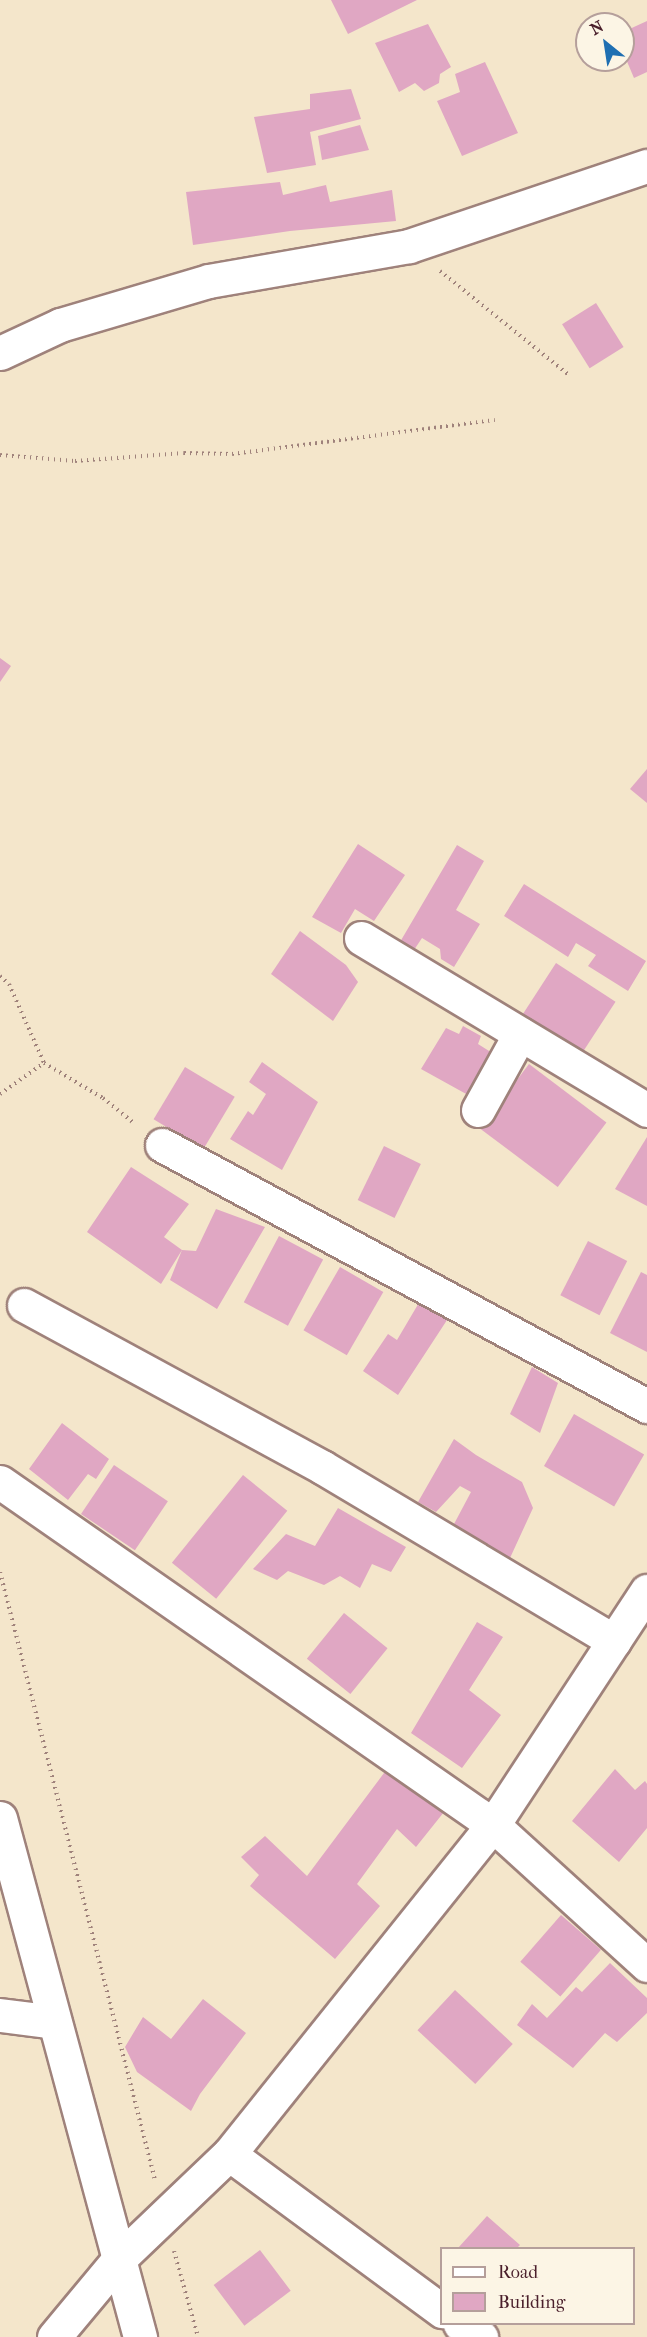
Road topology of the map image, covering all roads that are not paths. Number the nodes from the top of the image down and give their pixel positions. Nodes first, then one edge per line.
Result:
1 (647, 166) edge
2 (0, 353) edge
3 (361, 938) dead end
4 (520, 1034) junction
5 (478, 1110) dead end
6 (647, 1110) edge
7 (162, 1145) road end
8 (24, 1305) dead end
9 (647, 1406) edge
10 (0, 1482) edge
11 (647, 1591) edge
12 (614, 1641) junction
13 (0, 1818) edge
14 (493, 1825) junction
15 (647, 1965) edge
16 (0, 2015) edge
17 (55, 2022) junction
18 (229, 2154) junction
19 (119, 2259) junction
20 (440, 2310) edge
21 (462, 2325) edge
22 (54, 2337) edge
23 (140, 2337) edge
24 (481, 2337) edge

1 - 2 street
3 - 4 street
4 - 5 street
4 - 6 street
7 - 9 street
8 - 12 street
10 - 14 street
11 - 12 street
12 - 14 street
13 - 17 street
14 - 15 street
14 - 18 street
16 - 17 street
17 - 19 street
18 - 19 street
18 - 20 street
19 - 22 street
19 - 23 street
21 - 24 street

